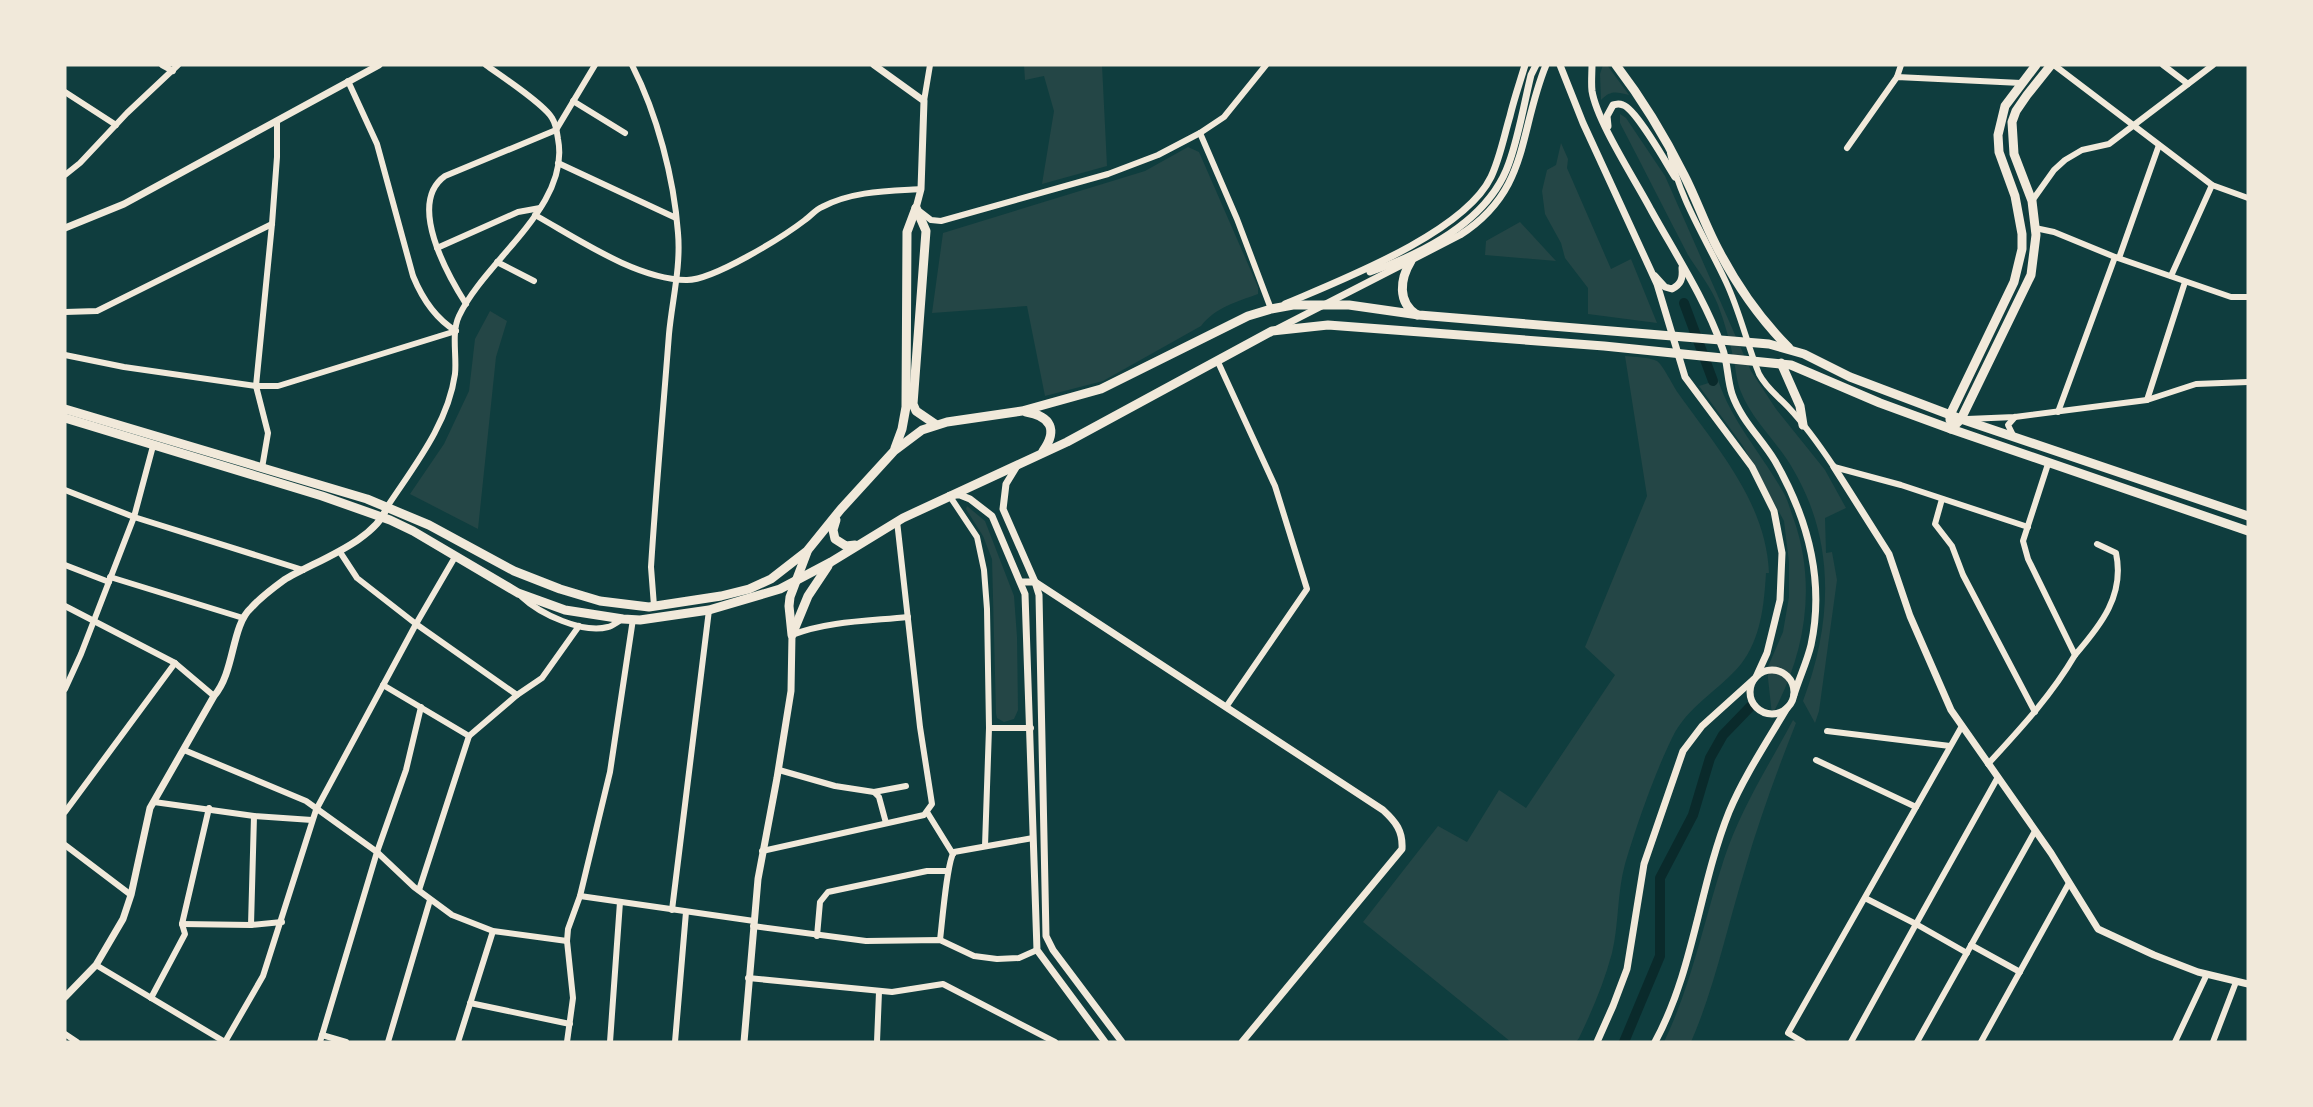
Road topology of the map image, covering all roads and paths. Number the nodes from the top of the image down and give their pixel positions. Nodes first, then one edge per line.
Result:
1 (162, 65) edge
2 (379, 65) edge
3 (486, 65) edge
4 (595, 65) edge
5 (632, 65) edge
6 (874, 65) edge
7 (930, 65) edge
8 (1266, 65) edge
9 (1525, 65) edge
10 (1536, 65) edge
11 (1546, 65) edge
12 (1560, 65) edge
13 (1592, 65) edge
14 (1616, 65) edge
15 (1901, 65) edge
16 (2036, 65) edge
17 (2053, 65) edge
18 (2163, 65) edge
19 (2213, 65) edge
20 (176, 68) edge
21 (1897, 77) junction
22 (348, 82) junction
23 (2021, 83) junction
24 (2188, 84) junction
25 (65, 92) edge
26 (573, 101) junction
27 (924, 101) junction
28 (277, 121) junction
29 (116, 125) junction
30 (2132, 125) junction
31 (556, 130) junction
32 (1608, 130) junction
33 (625, 133) dead end
34 (1200, 133) junction
35 (2159, 145) junction
36 (1669, 148) junction
37 (1847, 148) dead end
38 (558, 163) junction
39 (65, 175) edge
40 (1675, 177) junction
41 (2212, 185) junction
42 (921, 189) junction
43 (2248, 198) edge
44 (2032, 201) junction
45 (540, 208) junction
46 (916, 208) junction
47 (535, 215) junction
48 (676, 218) junction
49 (272, 224) junction
50 (65, 228) edge
51 (2035, 228) junction
52 (437, 247) junction
53 (2117, 257) junction
54 (1411, 261) junction
55 (497, 262) junction
56 (1682, 267) junction
57 (1652, 273) junction
58 (2171, 276) junction
59 (676, 279) junction
60 (534, 281) dead end
61 (2185, 282) junction
62 (1310, 293) junction
63 (2248, 297) edge
64 (466, 304) junction
65 (1321, 305) junction
66 (1271, 309) junction
67 (65, 312) edge
68 (1419, 315) junction
69 (456, 331) junction
70 (1272, 331) junction
71 (1791, 349) junction
72 (65, 355) edge
73 (1218, 362) junction
74 (1780, 363) junction
75 (2248, 382) edge
76 (256, 386) junction
77 (2147, 400) junction
78 (65, 409) edge
79 (1022, 411) junction
80 (2057, 412) junction
81 (1950, 415) junction
82 (2015, 416) junction
83 (65, 418) edge
84 (1961, 419) junction
85 (935, 425) junction
86 (1803, 425) junction
87 (1951, 429) junction
88 (2013, 435) junction
89 (153, 446) junction
90 (894, 451) junction
91 (1042, 452) junction
92 (1020, 463) junction
93 (2048, 464) junction
94 (1834, 467) junction
95 (262, 468) junction
96 (65, 490) edge
97 (949, 495) junction
98 (1942, 499) junction
99 (387, 506) junction
100 (841, 509) junction
101 (2248, 516) edge
102 (134, 517) junction
103 (383, 518) junction
104 (898, 521) junction
105 (2028, 527) junction
106 (2248, 531) edge
107 (2097, 544) dead end
108 (857, 545) junction
109 (807, 551) junction
110 (340, 552) junction
111 (455, 557) junction
112 (831, 562) junction
113 (65, 565) edge
114 (303, 570) junction
115 (109, 580) junction
116 (797, 580) junction
117 (1021, 582) junction
118 (1035, 582) junction
119 (773, 592) junction
120 (518, 593) junction
121 (65, 606) edge
122 (653, 606) junction
123 (789, 606) junction
124 (709, 610) junction
125 (908, 617) junction
126 (243, 618) junction
127 (623, 619) junction
128 (634, 620) junction
129 (94, 621) junction
130 (416, 624) junction
131 (579, 626) junction
132 (792, 635) junction
133 (2075, 655) junction
134 (175, 663) junction
135 (1755, 677) junction
136 (383, 685) junction
137 (65, 690) edge
138 (517, 695) junction
139 (1794, 695) junction
140 (214, 696) junction
141 (421, 707) junction
142 (1227, 707) junction
143 (1787, 708) junction
144 (2035, 712) junction
145 (1962, 726) junction
146 (1043, 727) junction
147 (989, 728) junction
148 (1031, 728) junction
149 (1826, 731) dead end
150 (468, 736) junction
151 (1951, 746) junction
152 (184, 750) junction
153 (1816, 760) dead end
154 (1988, 764) junction
155 (779, 770) junction
156 (1998, 777) junction
157 (906, 786) dead end
158 (873, 792) junction
159 (154, 802) junction
160 (1916, 807) junction
161 (209, 808) junction
162 (316, 810) junction
163 (65, 812) edge
164 (926, 812) junction
165 (254, 816) junction
166 (312, 820) junction
167 (886, 823) junction
168 (2035, 831) junction
169 (1033, 838) junction
170 (65, 845) edge
171 (985, 846) junction
172 (762, 851) junction
173 (377, 852) junction
174 (953, 854) junction
175 (948, 871) junction
176 (2069, 883) junction
177 (419, 890) junction
178 (131, 895) junction
179 (580, 896) junction
180 (1865, 898) junction
181 (430, 900) junction
182 (620, 902) junction
183 (672, 910) junction
184 (686, 912) junction
185 (282, 922) junction
186 (182, 924) junction
187 (753, 924) junction
188 (1916, 924) junction
189 (251, 925) junction
190 (493, 931) junction
191 (817, 936) junction
192 (940, 940) junction
193 (567, 942) junction
194 (1971, 945) junction
195 (1037, 950) junction
196 (1967, 953) junction
197 (96, 965) junction
198 (2020, 972) junction
199 (2207, 974) junction
200 (748, 978) junction
201 (2236, 982) junction
202 (2248, 985) edge
203 (879, 992) junction
204 (65, 997) edge
205 (151, 998) junction
206 (470, 1003) junction
207 (570, 1024) junction
208 (1111, 1028) junction
209 (65, 1034) edge
210 (321, 1039) edge
211 (1101, 1040) edge
212 (1918, 1040) edge
213 (77, 1042) edge
214 (225, 1042) edge
215 (346, 1042) edge
216 (388, 1042) edge
217 (458, 1042) edge
218 (567, 1042) edge
219 (610, 1042) edge
220 (675, 1042) edge
221 (744, 1042) edge
222 (877, 1042) edge
223 (1055, 1042) edge
224 (1122, 1042) edge
225 (1242, 1042) edge
226 (1597, 1042) edge
227 (1655, 1042) edge
228 (1803, 1042) edge
229 (1851, 1042) edge
230 (1926, 1042) edge
231 (1981, 1042) edge
232 (2175, 1042) edge
233 (2213, 1042) edge

1 - 20 street
2 - 22 street
3 - 31 street
4 - 26 street
5 - 48 street
6 - 27 street
7 - 27 street
8 - 34 street
9 - 62 street
10 - 62 street
11 - 54 street
12 - 57 street
13 - 32 street
14 - 36 main road
15 - 21 street
16 - 23 main road
17 - 30 street
17 - 44 main road
18 - 24 street
19 - 24 street
20 - 29 street
21 - 23 street
21 - 37 street
22 - 28 street
22 - 69 street
23 - 81 main road
24 - 30 street
25 - 29 street
26 - 31 street
26 - 33 street
27 - 42 street
28 - 49 street
28 - 50 street
29 - 39 street
30 - 35 street
30 - 44 street
31 - 38 street
31 - 52 street
32 - 40 street
32 - 56 street
34 - 46 street
34 - 66 street
35 - 41 street
35 - 53 street
36 - 40 street
36 - 71 main road
38 - 45 street
38 - 48 street
40 - 86 street
41 - 43 street
41 - 58 street
42 - 46 street
42 - 59 street
44 - 51 main road
45 - 47 street
45 - 52 street
46 - 85 main road
46 - 90 main road
47 - 55 street
47 - 59 street
48 - 59 street
49 - 67 street
49 - 76 street
51 - 53 street
51 - 84 main road
52 - 64 street
53 - 58 street
53 - 80 street
54 - 65 street
54 - 68 main road
55 - 60 street
55 - 64 street
56 - 57 street
56 - 139 street
57 - 135 street
58 - 61 street
59 - 122 street
61 - 63 street
61 - 77 street
62 - 66 street
64 - 69 street
65 - 66 main road
65 - 68 main road
65 - 70 street
66 - 79 main road
68 - 71 main road
69 - 76 street
69 - 99 street
70 - 73 main road
70 - 74 main road
71 - 81 main road
72 - 76 street
73 - 91 main road
73 - 142 street
74 - 86 main road
74 - 87 main road
75 - 77 street
76 - 95 street
77 - 80 street
78 - 95 main road
79 - 85 main road
79 - 91 main road
80 - 82 street
81 - 84 main road
81 - 87 main road
82 - 84 street
82 - 88 street
83 - 89 main road
84 - 87 main road
84 - 88 main road
85 - 90 main road
86 - 94 street
87 - 93 main road
88 - 101 main road
89 - 102 street
89 - 103 main road
90 - 100 main road
91 - 92 main road
92 - 97 main road
92 - 118 street
93 - 105 street
93 - 106 main road
94 - 98 street
94 - 145 street
95 - 99 main road
96 - 102 street
97 - 104 main road
97 - 117 street
97 - 147 street
98 - 105 street
98 - 144 street
99 - 103 street
99 - 122 main road
100 - 108 main road
100 - 109 main road
102 - 114 street
102 - 115 street
103 - 110 street
103 - 111 main road
104 - 108 main road
104 - 125 street
105 - 133 street
107 - 133 street
108 - 112 main road
109 - 116 main road
109 - 122 main road
110 - 114 street
110 - 130 street
111 - 120 main road
111 - 130 street
112 - 116 main road
112 - 132 main road
113 - 115 street
114 - 126 street
115 - 126 street
115 - 129 street
116 - 119 main road
116 - 123 main road
117 - 118 street
117 - 148 street
118 - 142 street
118 - 146 street
119 - 123 main road
119 - 124 main road
120 - 127 main road
120 - 131 street
121 - 129 street
123 - 132 main road
124 - 128 main road
124 - 183 street
125 - 132 street
125 - 164 street
126 - 140 street
127 - 128 main road
127 - 131 street
128 - 179 street
129 - 134 street
129 - 137 street
130 - 136 street
130 - 138 street
131 - 138 street
132 - 155 street
133 - 144 street
134 - 140 street
134 - 163 street
135 - 139 street
135 - 143 street
135 - 226 street
136 - 141 street
136 - 162 street
138 - 150 street
139 - 143 street
140 - 152 street
141 - 150 street
141 - 173 street
142 - 225 street
143 - 227 street
144 - 154 street
145 - 151 street
145 - 154 street
146 - 148 street
146 - 208 street
147 - 148 street
147 - 171 street
148 - 169 street
149 - 151 street
150 - 177 street
151 - 160 street
152 - 159 street
152 - 162 street
153 - 160 street
154 - 156 street
155 - 158 street
155 - 172 street
156 - 168 street
156 - 188 street
157 - 158 street
158 - 167 street
159 - 161 street
159 - 178 street
160 - 180 street
161 - 165 street
161 - 186 street
162 - 166 street
162 - 173 street
164 - 167 street
164 - 174 street
165 - 166 street
165 - 189 street
166 - 185 street
167 - 172 street
168 - 176 street
168 - 194 street
169 - 171 street
169 - 195 street
170 - 178 street
171 - 174 street
172 - 187 street
173 - 177 street
173 - 210 street
174 - 175 street
175 - 191 street
175 - 192 street
176 - 198 street
176 - 199 street
177 - 181 street
178 - 197 street
179 - 182 street
179 - 193 street
180 - 188 street
180 - 228 street
181 - 190 street
181 - 216 street
182 - 183 street
182 - 219 street
183 - 184 street
184 - 187 street
184 - 220 street
185 - 189 street
185 - 214 street
186 - 189 street
186 - 205 street
187 - 191 street
187 - 200 street
188 - 196 street
188 - 229 street
190 - 193 street
190 - 206 street
191 - 192 street
192 - 195 street
193 - 207 street
194 - 196 street
194 - 198 street
195 - 211 street
196 - 212 street
197 - 204 street
197 - 205 street
198 - 231 street
199 - 201 street
199 - 232 street
200 - 203 street
200 - 221 street
201 - 202 street
201 - 233 street
203 - 222 street
203 - 223 street
205 - 214 street
206 - 207 street
206 - 217 street
207 - 218 street
208 - 211 street
208 - 224 street
209 - 213 street
210 - 215 street
212 - 230 street

